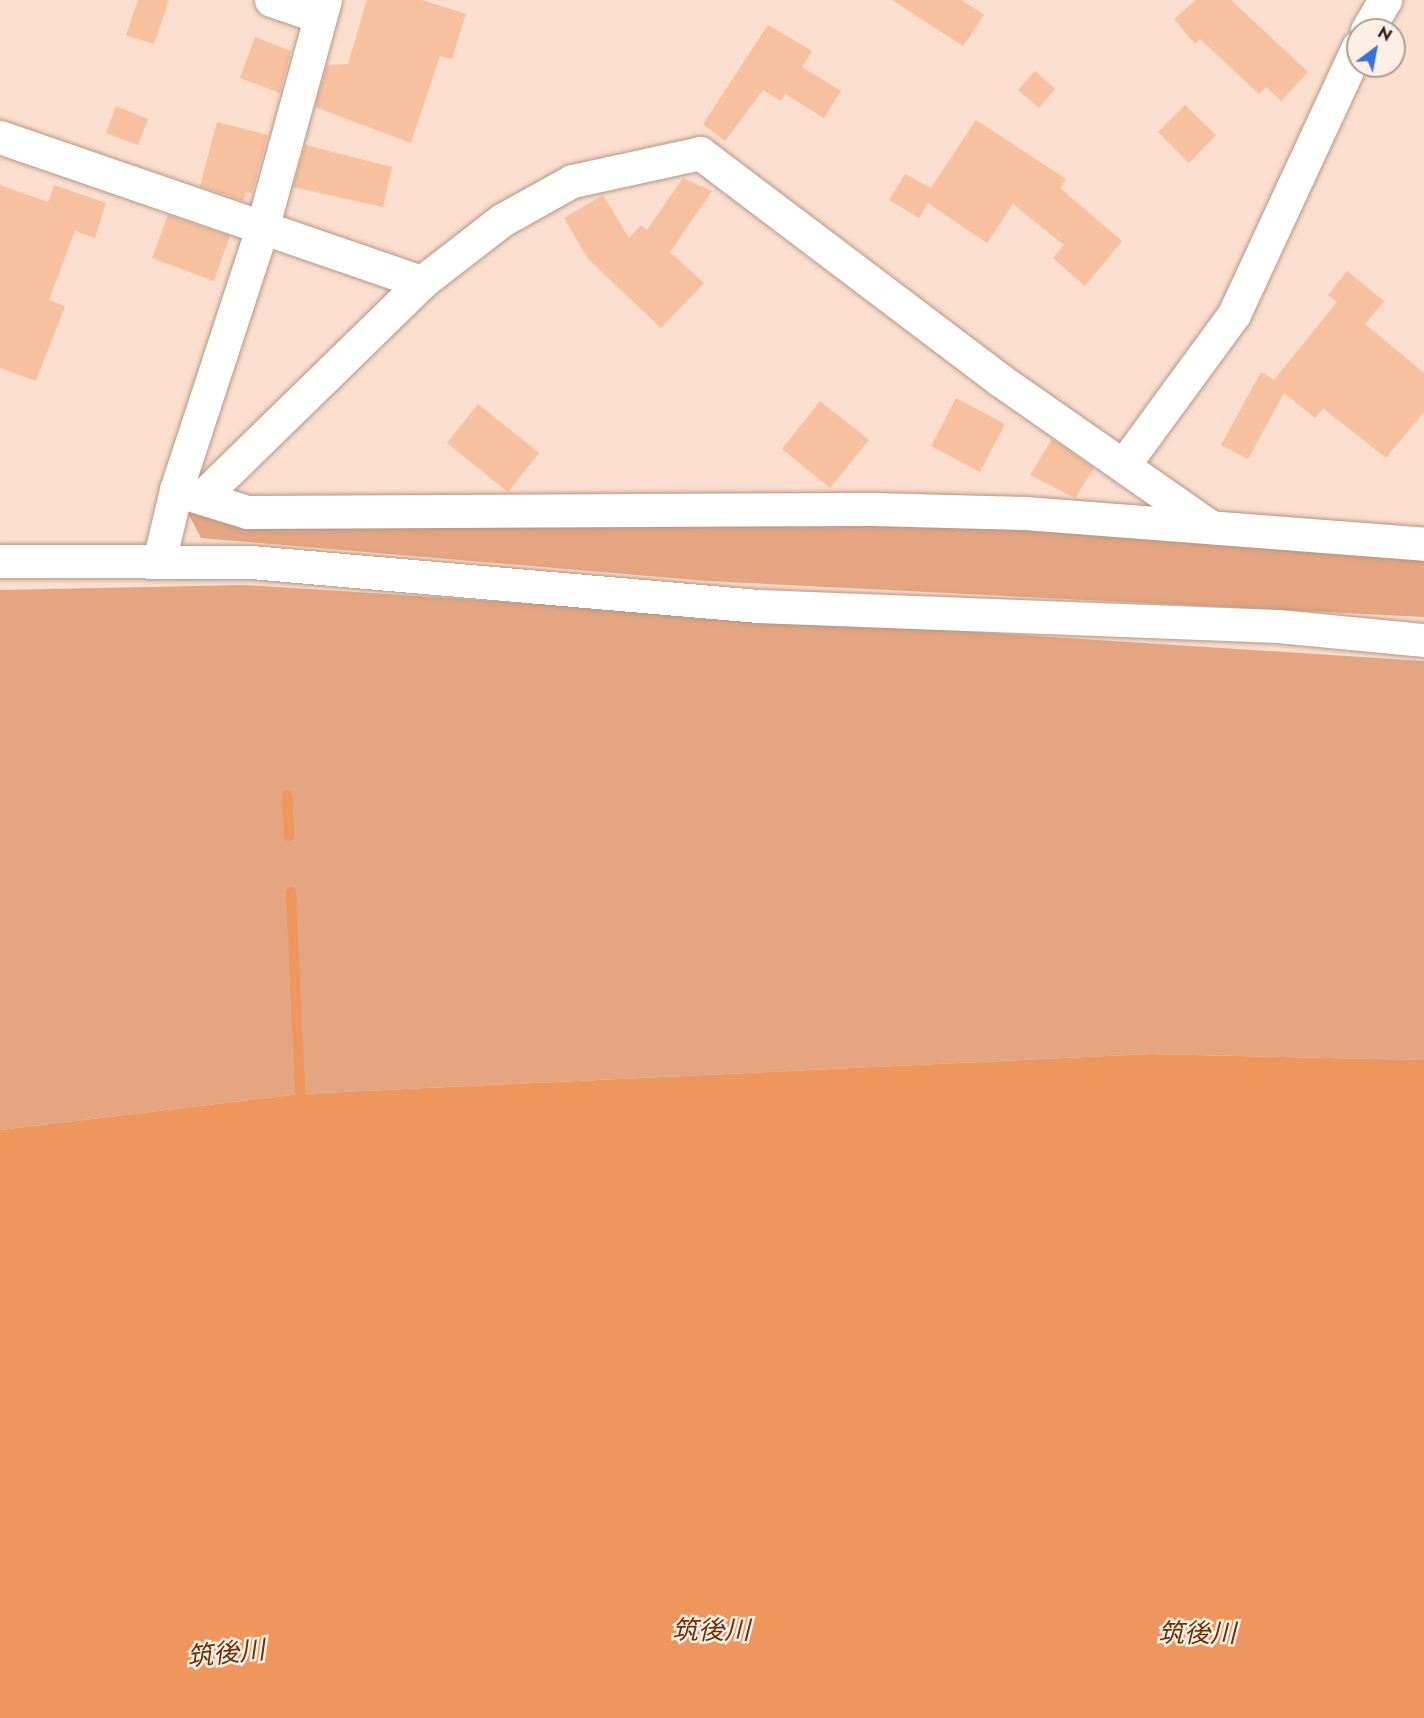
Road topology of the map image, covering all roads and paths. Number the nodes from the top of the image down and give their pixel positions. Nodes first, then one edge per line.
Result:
1 (271, 0) edge
2 (1385, 0) edge
3 (322, 8) edge
4 (1374, 18) edge
5 (1346, 73) edge
6 (0, 137) edge
7 (263, 225) junction
8 (422, 282) junction
9 (1125, 463) junction
10 (190, 493) junction
11 (1208, 525) junction
12 (1424, 544) edge
13 (0, 561) edge
14 (159, 561) junction
15 (1424, 640) edge

1 - 3 street
2 - 4 street
3 - 7 street
5 - 9 street
6 - 7 street
7 - 8 street
7 - 10 street
8 - 9 street
8 - 10 street
9 - 11 street
10 - 11 street
10 - 14 street
11 - 12 street
13 - 14 street
14 - 15 street

